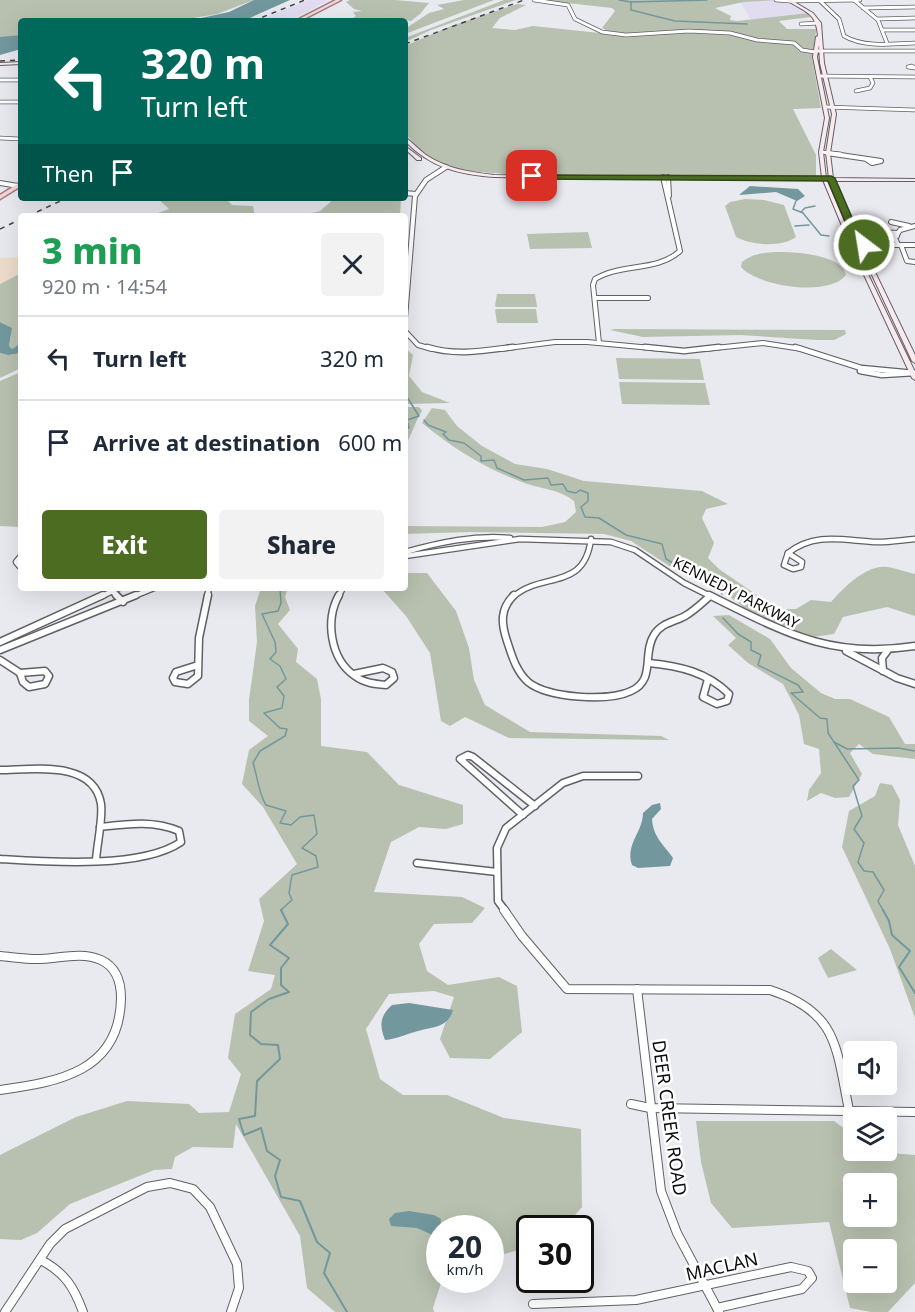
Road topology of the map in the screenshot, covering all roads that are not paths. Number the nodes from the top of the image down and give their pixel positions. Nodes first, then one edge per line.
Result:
1 (339, 0) edge
2 (534, 0) edge
3 (776, 0) edge
4 (781, 0) edge
5 (789, 0) edge
6 (819, 0) edge
7 (854, 0) edge
8 (860, 0) edge
9 (915, 7) edge
10 (863, 8) junction
11 (303, 18) edge
12 (915, 18) edge
13 (876, 19) junction
14 (801, 24) dead end
15 (819, 24) junction
16 (882, 30) junction
17 (915, 30) edge
18 (819, 35) junction
19 (887, 43) junction
20 (915, 43) edge
21 (815, 51) junction
22 (822, 51) junction
23 (915, 51) edge
24 (18, 63) edge
25 (0, 64) edge
26 (912, 69) dead end
27 (915, 75) edge
28 (819, 76) junction
29 (825, 76) junction
30 (870, 76) junction
31 (0, 80) edge
32 (18, 80) edge
33 (856, 91) dead end
34 (0, 102) edge
35 (18, 102) edge
36 (826, 107) junction
37 (832, 107) junction
38 (915, 110) edge
39 (0, 138) edge
40 (18, 139) edge
41 (408, 141) edge
42 (408, 150) edge
43 (821, 152) junction
44 (828, 153) junction
45 (866, 159) dead end
46 (447, 169) junction
47 (666, 179) junction
48 (824, 179) junction
49 (832, 180) junction
50 (915, 180) edge
51 (0, 183) edge
52 (18, 185) edge
53 (18, 186) edge
54 (408, 193) edge
55 (416, 194) junction
56 (0, 197) edge
57 (891, 222) dead end
58 (913, 226) edge
59 (856, 245) junction
60 (901, 245) junction
61 (915, 245) edge
62 (915, 257) edge
63 (906, 258) junction
64 (915, 262) edge
65 (408, 284) edge
66 (595, 298) junction
67 (648, 298) dead end
68 (408, 335) edge
69 (598, 343) junction
70 (831, 360) joint
71 (915, 361) edge
72 (914, 374) edge
73 (520, 539) junction
74 (591, 539) junction
75 (915, 539) edge
76 (408, 551) edge
77 (788, 553) dead end
78 (408, 556) edge
79 (109, 591) edge
80 (112, 591) edge
81 (147, 591) edge
82 (208, 591) edge
83 (341, 591) edge
84 (710, 596) junction
85 (123, 602) junction
86 (0, 642) edge
87 (915, 646) edge
88 (839, 648) junction
89 (0, 650) edge
90 (888, 650) junction
91 (0, 660) edge
92 (649, 663) junction
93 (198, 664) junction
94 (883, 671) junction
95 (20, 673) junction
96 (354, 674) junction
97 (708, 679) junction
98 (915, 684) edge
99 (0, 770) edge
100 (638, 776) dead end
101 (535, 806) junction
102 (523, 815) junction
103 (100, 827) junction
104 (0, 859) edge
105 (96, 860) junction
106 (417, 863) dead end
107 (498, 872) junction
108 (0, 956) edge
109 (637, 988) junction
110 (0, 1090) edge
111 (631, 1104) dead end
112 (848, 1107) edge
113 (650, 1108) junction
114 (843, 1110) edge
115 (897, 1111) edge
116 (915, 1112) edge
117 (41, 1260) junction
118 (706, 1285) junction
119 (533, 1304) dead end
120 (718, 1310) edge
121 (5, 1312) edge
122 (83, 1312) edge
123 (231, 1312) edge

1 - 11 main road
2 - 21 street
3 - 5 street
4 - 5 street
5 - 6 street
5 - 15 main road
6 - 7 street
6 - 19 street
7 - 8 street
7 - 10 street
9 - 10 street
10 - 13 street
12 - 13 street
13 - 16 street
14 - 15 street
15 - 18 main road
16 - 17 street
16 - 19 street
18 - 21 main road
18 - 22 main road
19 - 20 street
21 - 22 street
21 - 28 main road
22 - 23 street
22 - 29 main road
24 - 25 main road
26 - 27 street
27 - 30 street
28 - 29 street
28 - 36 main road
29 - 30 street
29 - 37 main road
30 - 33 street
31 - 32 street
34 - 35 street
36 - 37 street
36 - 43 main road
37 - 38 street
37 - 44 main road
39 - 40 street
41 - 46 main road
42 - 46 main road
43 - 44 street
43 - 48 main road
44 - 45 street
44 - 49 main road
46 - 47 main road
46 - 55 street
47 - 48 main road
47 - 66 street
48 - 49 main road
48 - 59 main road
49 - 50 main road
49 - 59 main road
51 - 52 street
53 - 56 main road
54 - 55 street
55 - 65 street
57 - 58 street
58 - 60 street
59 - 60 street
59 - 71 main road
59 - 72 main road
60 - 61 street
60 - 63 street
62 - 63 street
63 - 64 street
66 - 67 street
66 - 69 street
68 - 69 street
69 - 70 street
70 - 72 street
73 - 74 street, KENNEDY PARKWAY
73 - 76 street, KENNEDY PARKWAY
73 - 78 street, KENNEDY PARKWAY
74 - 84 street, KENNEDY PARKWAY
74 - 92 street
75 - 77 street
79 - 86 street
80 - 85 street
81 - 85 street
82 - 93 street
83 - 96 street
84 - 88 street, KENNEDY PARKWAY
84 - 92 street
85 - 89 street
87 - 90 street, KENNEDY PARKWAY
88 - 90 street, KENNEDY PARKWAY
88 - 94 street, KENNEDY PARKWAY
90 - 94 street
91 - 95 street
92 - 97 street
93 - 93 street
94 - 98 street, KENNEDY PARKWAY
95 - 95 street
96 - 96 street
97 - 97 street
99 - 103 street
100 - 101 street
101 - 102 street
101 - 102 street
102 - 107 street
103 - 105 street
103 - 105 street
104 - 105 street
106 - 107 street
107 - 109 street
108 - 110 street
109 - 112 street
109 - 113 street, DEER CREEK ROAD
111 - 113 street
113 - 114 street
113 - 118 street, DEER CREEK ROAD
115 - 116 street
117 - 121 street
117 - 122 street
117 - 123 street
118 - 119 street, MACLAN
118 - 120 street, DEER CREEK ROAD
118 - 120 street, MACLAN

